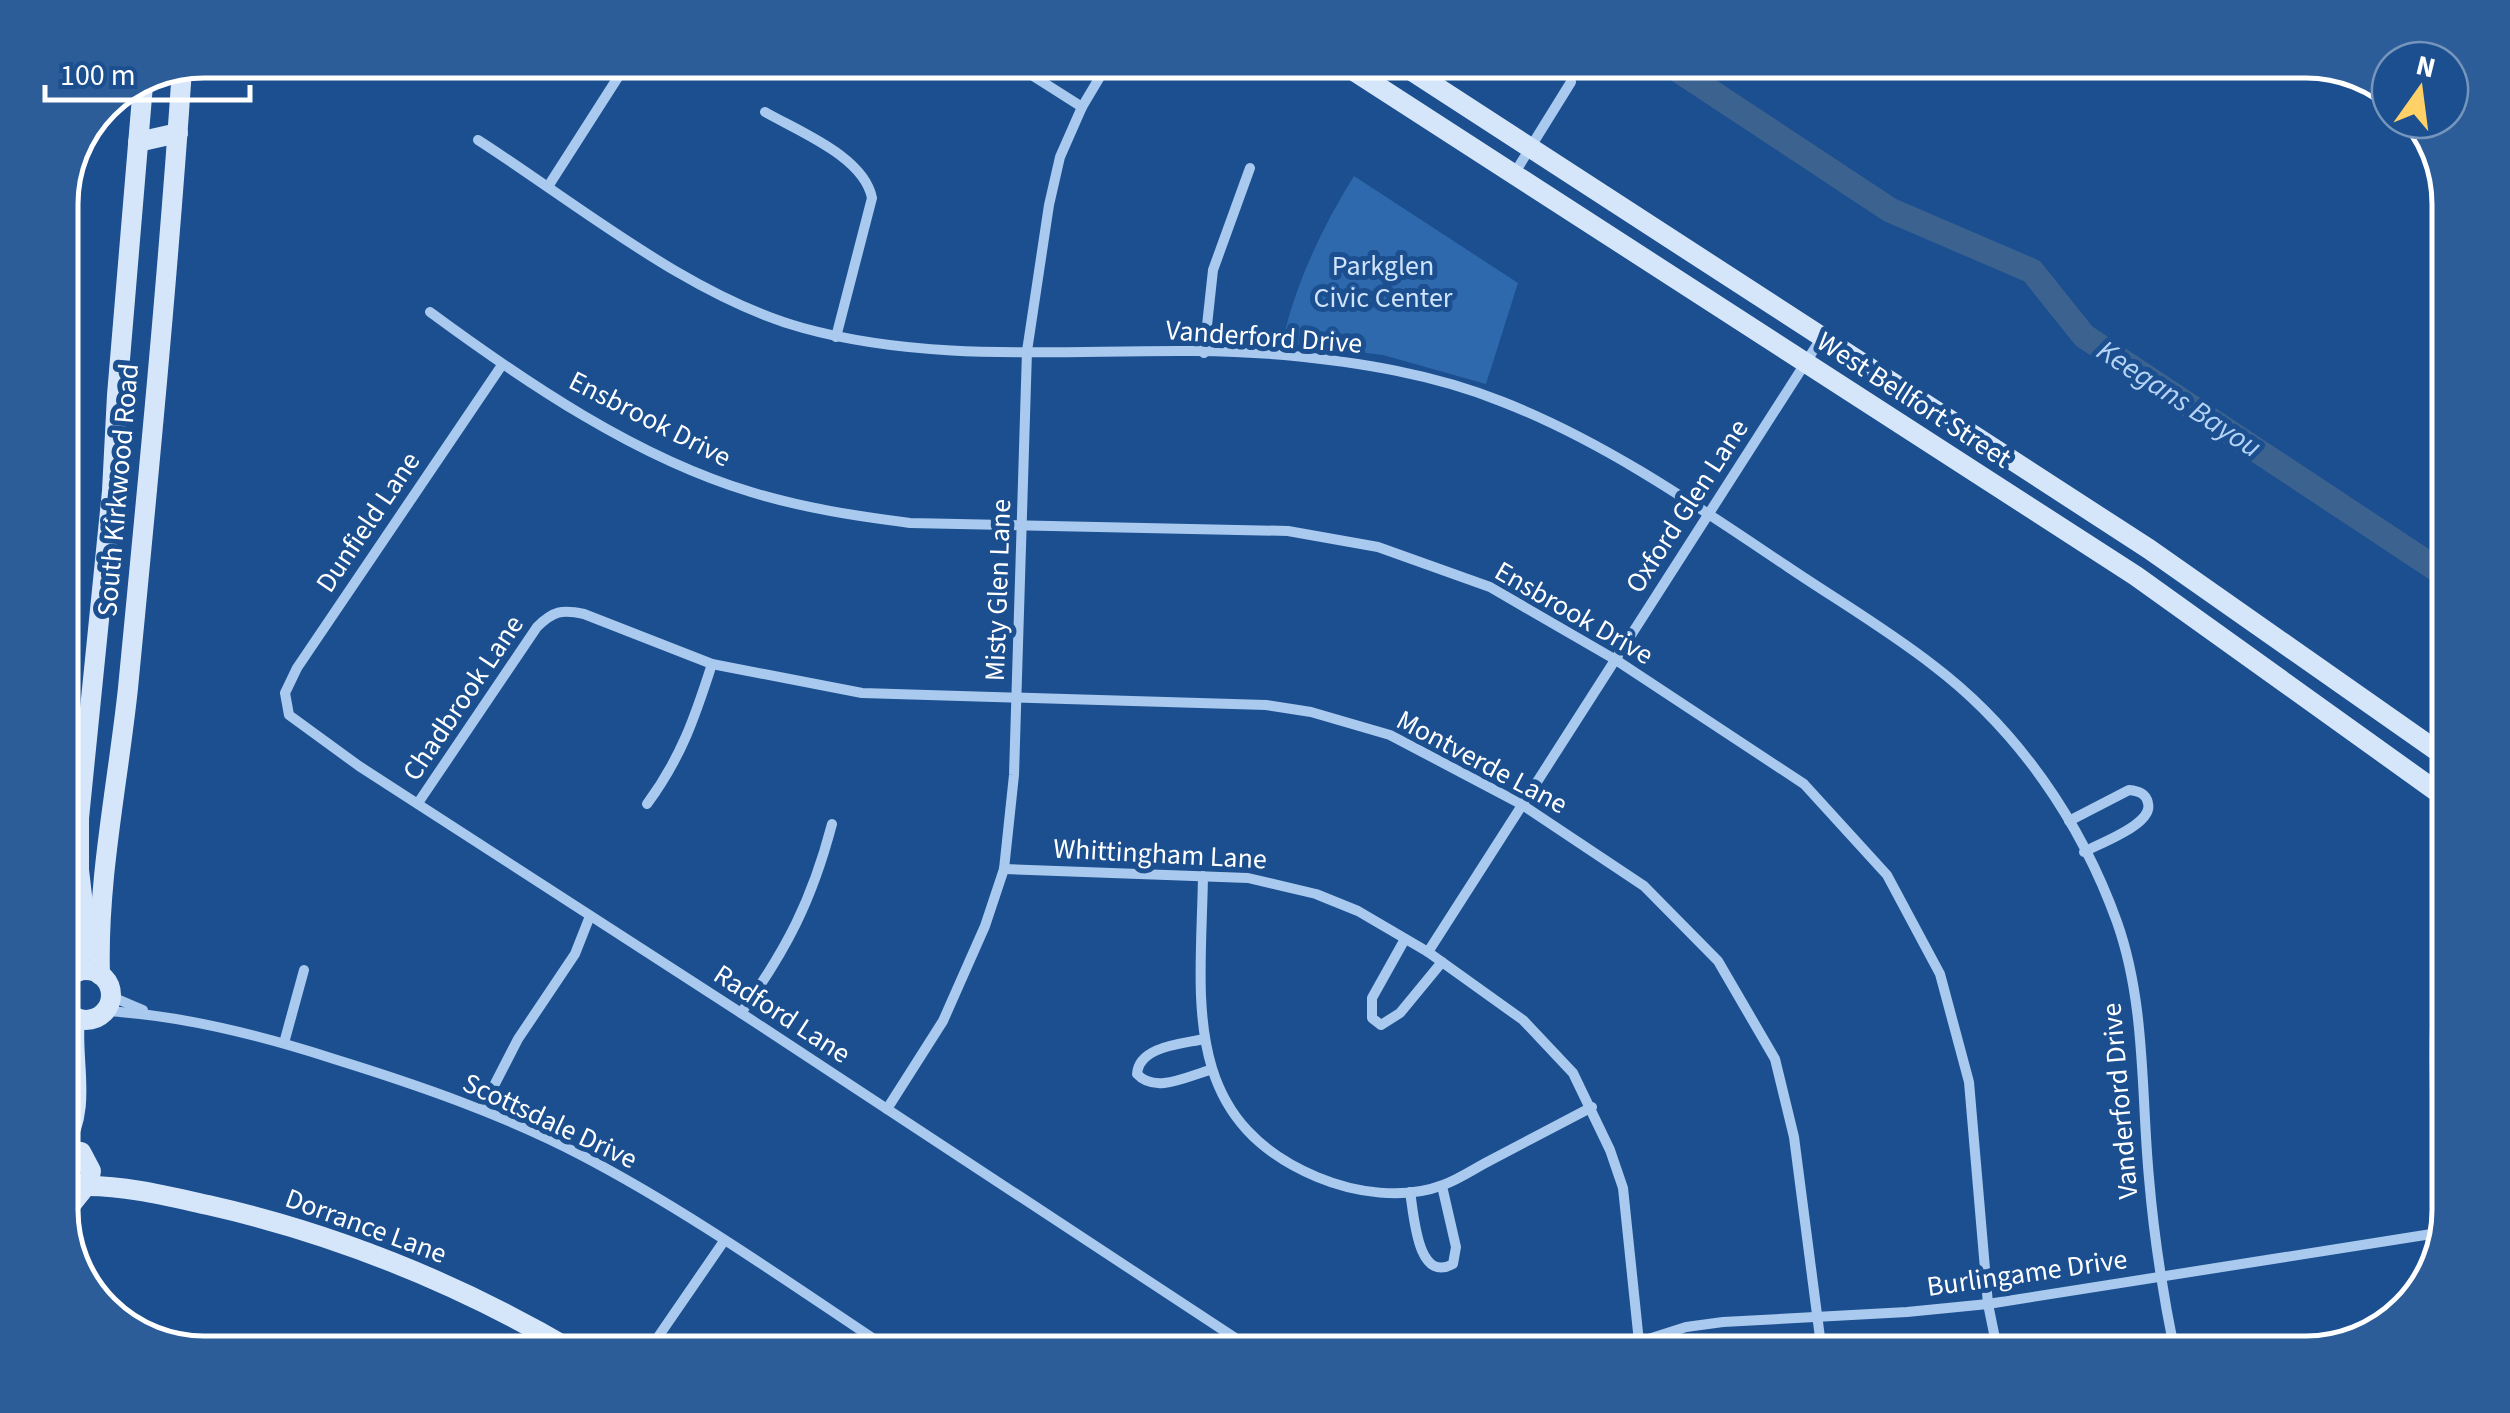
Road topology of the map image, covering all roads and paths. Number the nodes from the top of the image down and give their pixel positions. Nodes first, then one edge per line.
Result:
1 (617, 78) edge
2 (1036, 78) edge
3 (1099, 78) edge
4 (1365, 78) edge
5 (1422, 78) edge
6 (181, 80) edge
7 (1571, 82) dead end
8 (142, 94) edge
9 (1082, 107) junction
10 (765, 112) dead end
11 (178, 133) junction
12 (478, 140) dead end
13 (138, 142) junction
14 (1529, 148) junction
15 (1250, 168) dead end
16 (1514, 174) junction
17 (549, 185) junction
18 (126, 301) junction
19 (162, 302) junction
20 (430, 312) dead end
21 (836, 337) junction
22 (1822, 337) junction
23 (1027, 351) junction
24 (1204, 353) junction
25 (1808, 363) junction
26 (502, 365) junction
27 (2054, 487) junction
28 (112, 491) junction
29 (147, 492) junction
30 (1708, 514) junction
31 (2038, 514) junction
32 (1023, 523) junction
33 (544, 619) joint
34 (98, 629) junction
35 (132, 637) junction
36 (1616, 660) junction
37 (712, 664) junction
38 (2313, 664) junction
39 (2298, 690) junction
40 (1018, 699) junction
41 (286, 708) joint
42 (2432, 747) edge
43 (2432, 788) edge
44 (418, 803) junction
45 (647, 804) dead end
46 (1522, 804) junction
47 (80, 818) junction
48 (2069, 822) junction
49 (112, 823) junction
50 (832, 824) dead end
51 (2084, 852) junction
52 (1004, 869) junction
53 (1203, 876) junction
54 (590, 916) junction
55 (1405, 938) junction
56 (1428, 952) junction
57 (78, 960) edge
58 (1442, 962) junction
59 (304, 970) dead end
60 (100, 975) junction
61 (78, 977) edge
62 (78, 1010) edge
63 (95, 1011) junction
64 (742, 1013) junction
65 (78, 1038) edge
66 (1204, 1039) junction
67 (284, 1043) junction
68 (1210, 1070) junction
69 (1592, 1107) junction
70 (887, 1109) junction
71 (482, 1110) junction
72 (1442, 1186) junction
73 (78, 1187) edge
74 (1410, 1192) junction
75 (2429, 1234) edge
76 (724, 1240) junction
77 (2159, 1277) junction
78 (1988, 1304) junction
79 (1816, 1318) junction
80 (548, 1336) edge
81 (659, 1336) edge
82 (869, 1336) edge
83 (1232, 1336) edge
84 (1638, 1336) edge
85 (1659, 1336) edge
86 (1819, 1336) edge
87 (1995, 1336) edge
88 (2171, 1336) edge

1 - 17 street
2 - 9 street
3 - 9 street, Misty Glen Lane
4 - 16 main road, West Bellfort Street
5 - 14 main road, West Bellfort Street
6 - 11 main road, South Kirkwood Road
7 - 14 street
8 - 13 main road, South Kirkwood Road
9 - 23 street, Misty Glen Lane
10 - 21 street
11 - 13 main road
11 - 19 main road, South Kirkwood Road
12 - 17 street, Vanderford Drive
13 - 18 main road, South Kirkwood Road
14 - 16 street
14 - 22 main road, West Bellfort Street
15 - 24 street
16 - 25 main road, West Bellfort Street
17 - 21 street, Vanderford Drive
18 - 19 main road
18 - 28 main road, South Kirkwood Road
19 - 29 main road, South Kirkwood Road
20 - 26 street, Ensbrook Drive
21 - 23 street, Vanderford Drive
22 - 25 street, Oxford Glen Lane
22 - 27 main road, West Bellfort Street
23 - 24 street, Vanderford Drive
23 - 32 street, Misty Glen Lane
24 - 30 street, Vanderford Drive
25 - 30 street, Oxford Glen Lane
25 - 31 main road, West Bellfort Street
26 - 32 street, Ensbrook Drive
26 - 41 street, Dunfield Lane
27 - 31 main road
27 - 38 main road, West Bellfort Street
28 - 29 main road
28 - 34 main road, South Kirkwood Road
29 - 35 main road, South Kirkwood Road
30 - 36 street, Oxford Glen Lane
30 - 48 street, Vanderford Drive
31 - 39 main road, West Bellfort Street
32 - 36 street, Ensbrook Drive
32 - 40 street, Misty Glen Lane
33 - 37 street, Montverde Lane
33 - 44 street, Chadbrook Lane
34 - 35 main road
34 - 47 main road, South Kirkwood Road
35 - 49 main road, South Kirkwood Road
36 - 46 street, Oxford Glen Lane
36 - 78 street, Ensbrook Drive
37 - 40 street, Montverde Lane
37 - 45 street
38 - 39 main road
38 - 42 main road, West Bellfort Street
39 - 43 main road, West Bellfort Street
40 - 46 street, Montverde Lane
40 - 52 street, Misty Glen Lane
41 - 44 street, Radford Lane
44 - 54 street, Radford Lane
46 - 56 street, Oxford Glen Lane
46 - 79 street, Montverde Lane
47 - 49 main road
47 - 57 main road, South Kirkwood Road
48 - 51 street, Vanderford Drive
48 - 51 street
49 - 60 main road, South Kirkwood Road
50 - 64 street
51 - 77 street, Vanderford Drive
52 - 53 street, Whittingham Lane
52 - 70 street, Misty Glen Lane
53 - 55 street, Whittingham Lane
53 - 66 street
54 - 64 street, Radford Lane
54 - 71 street
55 - 56 street, Whittingham Lane
55 - 58 street
56 - 58 street, Whittingham Lane
58 - 69 street, Whittingham Lane
59 - 67 street
60 - 61 main road
60 - 63 main road
62 - 63 main road
63 - 65 main road
63 - 67 street, Scottsdale Drive
64 - 70 street, Radford Lane
66 - 68 street
66 - 68 street
67 - 71 street, Scottsdale Drive
68 - 74 street
69 - 72 street
69 - 84 street, Whittingham Lane
70 - 83 street, Radford Lane
71 - 76 street, Scottsdale Drive
72 - 74 street
72 - 74 street
73 - 80 main road, Dorrance Lane
75 - 77 street, Burlingame Drive
76 - 81 street
76 - 82 street, Scottsdale Drive
77 - 78 street, Burlingame Drive
77 - 88 street, Vanderford Drive
78 - 79 street, Burlingame Drive
78 - 87 street, Ensbrook Drive
79 - 85 street, Burlingame Drive
79 - 86 street, Montverde Lane

